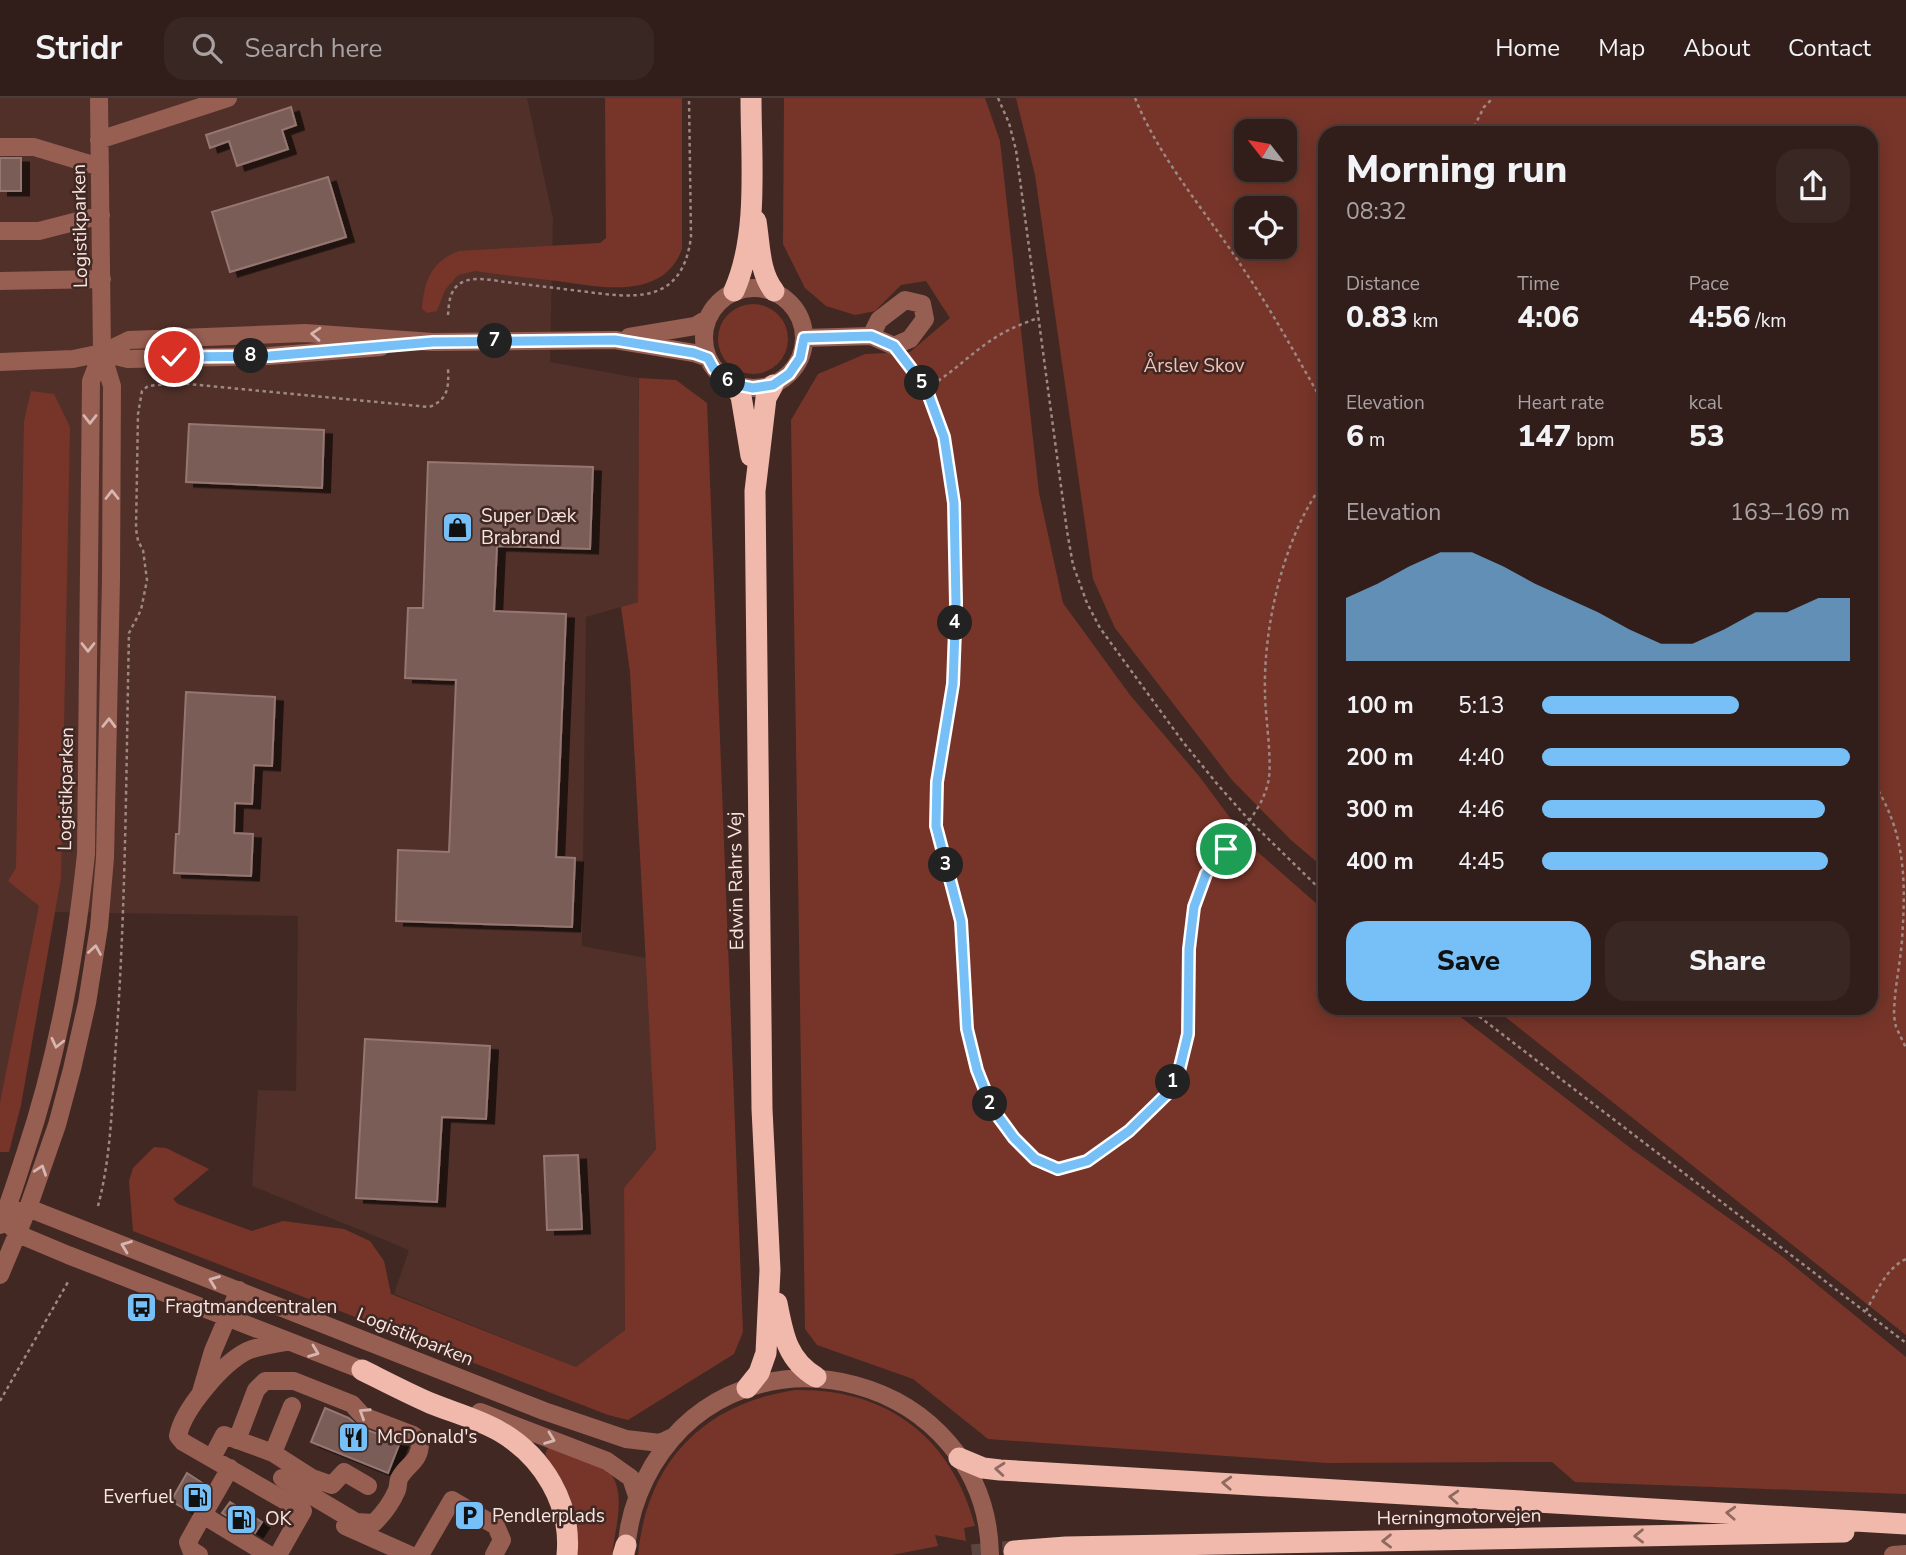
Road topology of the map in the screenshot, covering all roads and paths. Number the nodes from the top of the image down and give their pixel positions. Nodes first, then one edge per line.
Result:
1 (99, 98) edge
2 (228, 98) edge
3 (690, 98) edge
4 (751, 98) edge
5 (998, 98) edge
6 (1135, 98) edge
7 (1493, 98) edge
8 (1474, 126) edge
9 (99, 140) junction
10 (0, 147) edge
11 (100, 167) junction
12 (752, 195) junction
13 (101, 215) junction
14 (0, 231) edge
15 (102, 279) junction
16 (0, 281) edge
17 (734, 291) junction
18 (774, 292) junction
19 (448, 315) dead end
20 (1038, 318) junction
21 (707, 320) junction
22 (871, 336) junction
23 (804, 338) junction
24 (615, 340) junction
25 (894, 346) junction
26 (102, 353) junction
27 (708, 358) junction
28 (0, 362) edge
29 (448, 369) dead end
30 (733, 384) junction
31 (773, 385) junction
32 (926, 388) junction
33 (1318, 394) edge
34 (1318, 490) edge
35 (755, 491) junction
36 (1878, 791) edge
37 (1250, 821) junction
38 (1318, 887) edge
39 (1477, 1015) edge
40 (1906, 1048) edge
41 (98, 1206) dead end
42 (28, 1208) junction
43 (1, 1220) edge
44 (18, 1234) junction
45 (1906, 1259) edge
46 (770, 1270) junction
47 (0, 1275) edge
48 (68, 1282) dead end
49 (239, 1290) junction
50 (1866, 1312) junction
51 (228, 1318) junction
52 (288, 1342) junction
53 (1906, 1343) edge
54 (362, 1370) junction
55 (816, 1377) junction
56 (747, 1388) junction
57 (201, 1393) junction
58 (0, 1401) edge
59 (292, 1406) dead end
60 (673, 1437) junction
61 (237, 1440) junction
62 (273, 1454) junction
63 (212, 1458) junction
64 (960, 1458) junction
65 (230, 1468) junction
66 (282, 1479) junction
67 (368, 1486) dead end
68 (637, 1496) junction
69 (303, 1511) junction
70 (203, 1515) junction
71 (1906, 1524) edge
72 (1906, 1531) edge
73 (1014, 1551) dead end
74 (625, 1552) edge
75 (1906, 1554) edge
76 (199, 1555) edge
77 (269, 1555) edge
78 (278, 1555) edge
79 (410, 1555) edge
80 (420, 1555) edge
81 (494, 1555) edge
82 (567, 1555) edge
83 (990, 1555) edge
84 (1893, 1555) edge

1 - 9 street, Logistikparken
2 - 9 street
3 - 19 path
4 - 12 highway
5 - 20 path
6 - 33 path
7 - 8 path
9 - 11 street, Logistikparken
10 - 11 street
11 - 13 street, Logistikparken
12 - 17 highway
12 - 18 highway
13 - 14 street
13 - 15 street, Logistikparken
15 - 16 street
15 - 26 street, Logistikparken
17 - 18 street
17 - 21 street
18 - 23 street
20 - 32 path
20 - 37 path
21 - 24 street
21 - 27 street
22 - 23 street
22 - 25 street
22 - 25 street
23 - 31 street
24 - 26 street
24 - 27 street
25 - 32 path
26 - 28 street
42 -> 26 street, Logistikparken
26 -> 43 street, Logistikparken
27 - 30 street
29 - 41 path
30 - 31 street
30 - 35 highway
31 - 35 highway
32 - 37 path
34 - 37 path
35 - 46 highway, Edwin Rahrs Vej
36 - 40 path
37 - 38 path
39 - 50 path
42 - 43 street
42 - 44 street, Logistikparken
49 -> 42 street, Logistikparken
43 - 44 street
44 - 47 street, Logistikparken
44 - 51 street
45 - 50 path
46 - 55 highway
46 - 56 highway
48 - 58 path
49 - 51 street
49 - 60 street, Logistikparken
50 - 53 path
51 - 52 street
51 - 57 street
52 -> 54 street
52 - 57 street
54 -> 68 street
54 - 82 highway
55 - 56 street
55 - 64 street
56 - 60 street
57 - 63 street
59 - 62 street
60 - 68 street
61 - 62 street
61 - 63 street
66 -> 61 street
62 - 66 street
63 - 65 street
71 -> 64 highway
64 - 83 street
65 - 66 street
65 - 70 street
66 - 67 street
66 - 69 street
68 - 74 street
69 - 78 street
69 - 79 street
70 - 76 street
70 - 77 street
72 -> 73 highway, Herningmotorvejen
75 - 84 street
80 - 81 street

